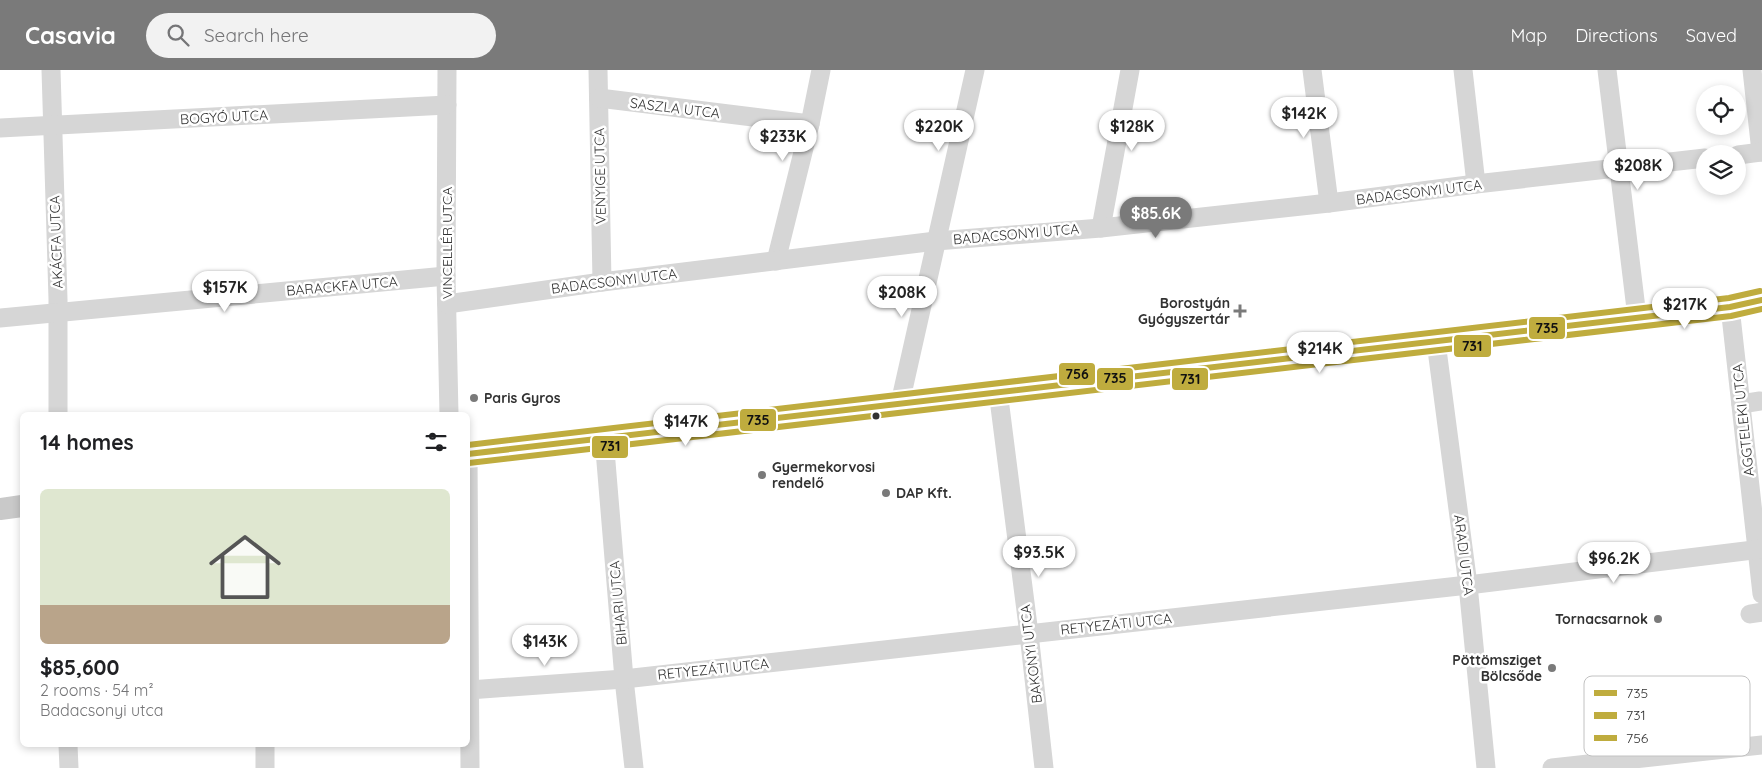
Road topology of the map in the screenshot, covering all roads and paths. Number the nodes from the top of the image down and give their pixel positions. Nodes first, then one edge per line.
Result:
1 (51, 70) edge
2 (447, 70) edge
3 (598, 70) edge
4 (821, 70) edge
5 (975, 70) edge
6 (1134, 70) edge
7 (1312, 70) edge
8 (1463, 70) edge
9 (1607, 70) edge
10 (1752, 70) edge
11 (599, 98) junction
12 (447, 105) junction
13 (810, 124) junction
14 (53, 125) junction
15 (0, 128) edge
16 (1761, 152) edge
17 (1746, 154) edge
18 (1696, 159) edge
19 (1618, 167) junction
20 (1476, 184) junction
21 (1329, 203) junction
22 (1101, 228) junction
23 (936, 241) junction
24 (776, 261) junction
25 (446, 276) junction
26 (602, 282) junction
27 (1759, 303) edge
28 (447, 304) junction
29 (1730, 307) junction
30 (58, 312) junction
31 (1637, 317) junction
32 (0, 318) edge
33 (1436, 342) junction
34 (998, 391) junction
35 (1760, 401) dead end
36 (900, 403) junction
37 (1741, 404) junction
38 (58, 412) edge
39 (449, 412) edge
40 (604, 438) junction
41 (470, 454) edge
42 (20, 506) edge
43 (0, 509) edge
44 (1759, 549) edge
45 (1468, 585) junction
46 (1762, 594) edge
47 (1029, 634) junction
48 (624, 678) junction
49 (470, 690) edge
50 (68, 747) edge
51 (266, 747) edge
52 (470, 747) edge
53 (1662, 756) edge
54 (69, 768) edge
55 (266, 768) edge
56 (470, 768) edge
57 (634, 768) edge
58 (1044, 768) edge
59 (1486, 768) edge
60 (1552, 768) edge

1 - 14 street, AKÁCFA UTCA
2 - 12 street, VINCELLÉR UTCA
3 - 11 street, VENYIGE UTCA
4 - 13 street
5 - 23 street
6 - 22 street
7 - 21 street
8 - 20 street
9 - 19 street
10 - 16 street
11 - 13 street, SASZLA UTCA
11 - 26 street, VENYIGE UTCA
12 - 14 street, BOGYÓ UTCA
12 - 25 street, VINCELLÉR UTCA
13 - 24 street
14 - 15 street, BOGYÓ UTCA
14 - 30 street, AKÁCFA UTCA
16 - 17 street
18 - 19 street, BADACSONYI UTCA
19 - 20 street, BADACSONYI UTCA
19 - 31 street
20 - 21 street, BADACSONYI UTCA
21 - 22 street, BADACSONYI UTCA
22 - 23 street, BADACSONYI UTCA
23 - 24 street, BADACSONYI UTCA
23 - 36 street
24 - 26 street, BADACSONYI UTCA
25 - 28 street, VINCELLÉR UTCA
25 - 30 street, BARACKFA UTCA
26 - 28 street, BADACSONYI UTCA
27 - 29 main road
28 - 39 street, VINCELLÉR UTCA
29 - 31 main road
29 - 37 street, AGGTELEKI UTCA
30 - 32 street, BARACKFA UTCA
30 - 38 street, AKÁCFA UTCA
31 - 33 main road
33 - 34 main road
33 - 45 street, ARADI UTCA
34 - 36 main road
34 - 47 street, BAKONYI UTCA
35 - 37 street
36 - 40 main road
37 - 44 street, AGGTELEKI UTCA
40 - 41 main road
40 - 48 street, BIHARI UTCA
42 - 43 main road
44 - 45 street, RETYEZÁTI UTCA
44 - 46 street, AGGTELEKI UTCA
45 - 47 street, RETYEZÁTI UTCA
45 - 59 street, ARADI UTCA
47 - 48 street, RETYEZÁTI UTCA
47 - 58 street, BAKONYI UTCA
48 - 49 street, RETYEZÁTI UTCA
48 - 57 street, BIHARI UTCA
50 - 54 street
51 - 55 street
52 - 56 street
53 - 60 street

